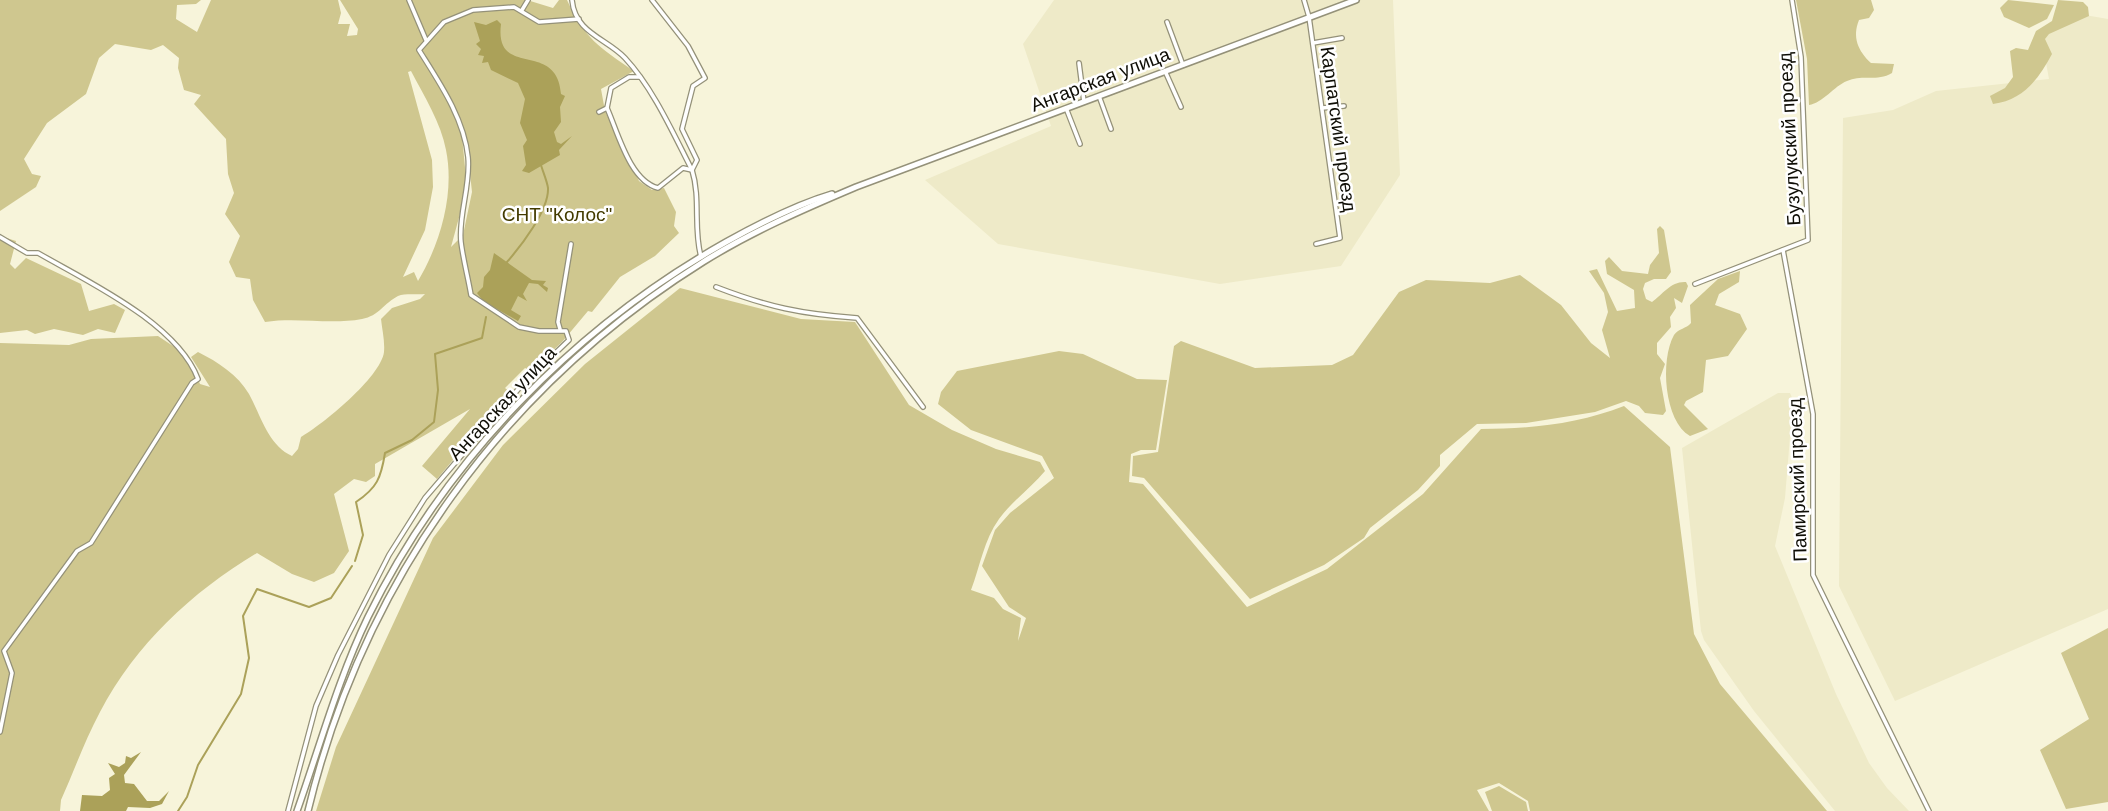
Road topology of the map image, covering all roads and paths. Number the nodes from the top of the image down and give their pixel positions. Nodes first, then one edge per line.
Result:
1 (409, 0) edge
2 (528, 0) edge
3 (572, 0) edge
4 (652, 0) edge
5 (1304, 0) edge
6 (1356, 0) edge
7 (1792, 0) edge
8 (523, 9) junction
9 (1309, 17) junction
10 (579, 19) junction
11 (1167, 22) dead end
12 (1342, 38) dead end
13 (426, 40) junction
14 (1313, 43) junction
15 (1079, 63) dead end
16 (1183, 65) junction
17 (1165, 71) junction
18 (640, 77) junction
19 (1099, 96) junction
20 (1084, 102) junction
21 (1344, 106) dead end
22 (1181, 107) dead end
23 (607, 108) junction
24 (1066, 108) junction
25 (1322, 108) junction
26 (599, 112) dead end
27 (1111, 129) dead end
28 (1080, 144) dead end
29 (692, 170) junction
30 (856, 187) junction
31 (0, 237) edge
32 (571, 244) dead end
33 (1316, 244) dead end
34 (1783, 250) junction
35 (701, 257) junction
36 (1695, 284) dead end
37 (716, 287) dead end
38 (560, 330) junction
39 (923, 407) dead end
40 (0, 732) edge
41 (288, 811) edge
42 (297, 811) edge
43 (308, 811) edge
44 (1929, 811) edge

1 - 13 street
2 - 8 street
3 - 10 street
4 - 29 street
5 - 9 street, Карпатский проезд
6 - 9 main road, Ангарская улица
7 - 34 street, Бузулукский проезд
8 - 10 street
8 - 13 street
9 - 14 street, Карпатский проезд
9 - 16 main road, Ангарская улица
10 - 18 street
11 - 16 street
12 - 14 street
13 - 38 street
14 - 25 street, Карпатский проезд
15 - 20 street
16 - 17 main road, Ангарская улица
17 - 19 main road, Ангарская улица
17 - 22 street
18 - 23 street
18 - 29 street
19 - 20 main road, Ангарская улица
19 - 27 street
20 - 24 main road, Ангарская улица
21 - 25 street
23 - 26 street
23 - 29 street
24 - 28 street
24 - 30 main road, Ангарская улица
25 - 33 street, Карпатский проезд
29 - 35 street
30 - 35 main road, Ангарская улица
30 - 43 main road, Ангарская улица
31 - 40 street
32 - 38 street
34 - 36 street, Бузулукский проезд
34 - 44 street, Памирский проезд
35 - 42 main road, Ангарская улица
37 - 39 street
38 - 41 street

